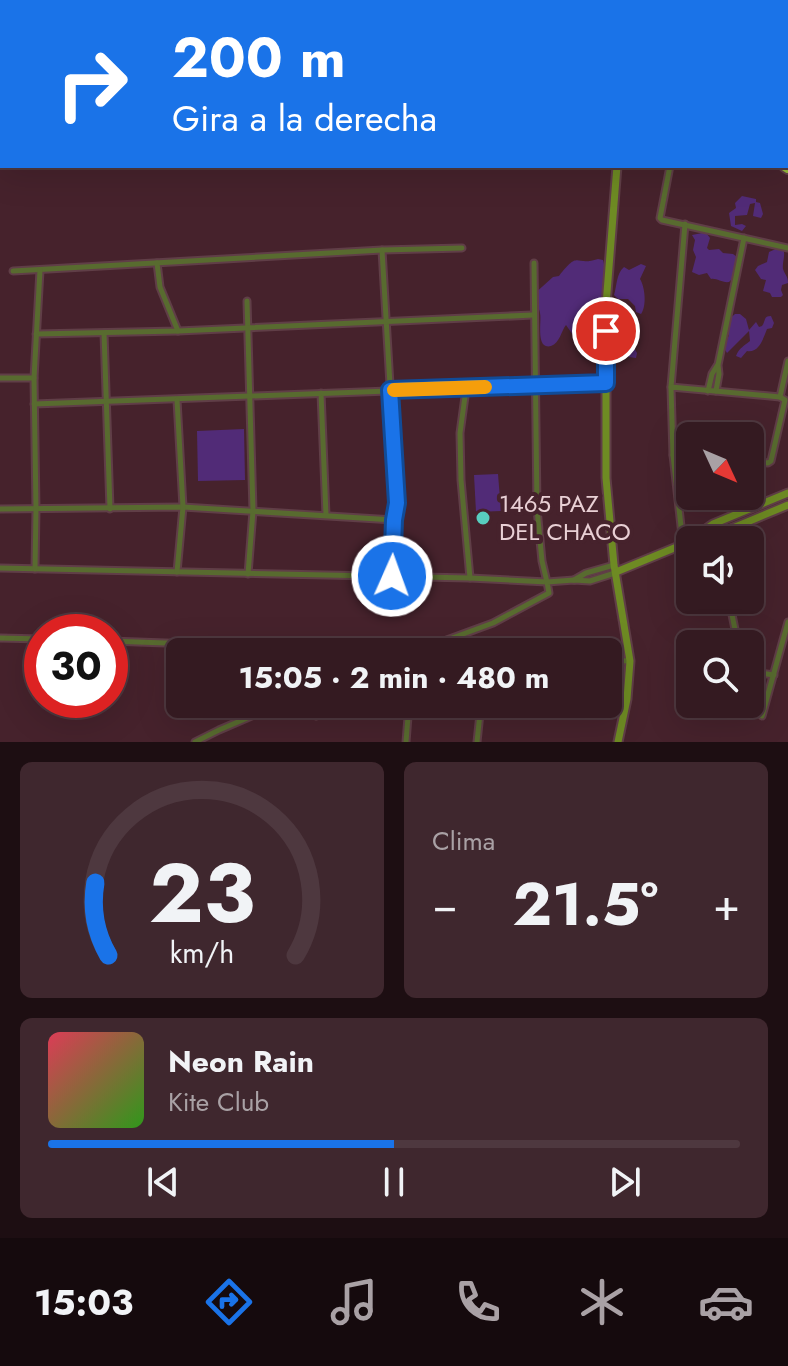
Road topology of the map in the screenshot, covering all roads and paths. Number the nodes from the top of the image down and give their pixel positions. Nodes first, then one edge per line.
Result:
1 (617, 168) edge
2 (670, 168) edge
3 (685, 224) junction
4 (744, 238) junction
5 (462, 248) dead end
6 (788, 248) edge
7 (382, 250) junction
8 (157, 263) junction
9 (534, 263) dead end
10 (40, 270) junction
11 (13, 271) dead end
12 (247, 301) dead end
13 (533, 315) junction
14 (387, 320) junction
15 (248, 327) junction
16 (178, 331) junction
17 (104, 333) junction
18 (36, 334) junction
19 (788, 361) edge
20 (718, 365) junction
21 (0, 378) edge
22 (34, 378) junction
23 (606, 383) junction
24 (535, 384) junction
25 (671, 387) junction
26 (466, 389) junction
27 (390, 390) junction
28 (708, 391) junction
29 (716, 391) junction
30 (321, 393) junction
31 (249, 395) junction
32 (780, 397) junction
33 (177, 400) junction
34 (105, 402) junction
35 (34, 404) junction
36 (673, 455) junction
37 (676, 455) edge
38 (764, 463) edge
39 (788, 493) edge
40 (788, 505) edge
41 (183, 507) junction
42 (0, 509) edge
43 (36, 509) junction
44 (110, 509) junction
45 (253, 511) junction
46 (326, 515) junction
47 (394, 520) junction
48 (713, 524) joint
49 (684, 526) edge
50 (710, 526) edge
51 (742, 526) edge
52 (676, 548) edge
53 (0, 568) edge
54 (615, 568) junction
55 (35, 569) junction
56 (177, 572) junction
57 (248, 574) junction
58 (392, 576) junction
59 (470, 578) junction
60 (547, 582) junction
61 (788, 622) edge
62 (0, 638) edge
63 (453, 638) edge
64 (24, 639) edge
65 (128, 642) edge
66 (166, 643) edge
67 (622, 661) edge
68 (630, 661) junction
69 (764, 674) edge
70 (774, 675) junction
71 (764, 709) edge
72 (247, 718) edge
73 (408, 718) edge
74 (480, 718) edge
75 (195, 742) edge
76 (406, 742) edge
77 (477, 742) edge
78 (618, 742) edge

1 - 23 street
2 - 3 street
3 - 4 street
3 - 25 street
4 - 6 street
4 - 20 street
5 - 7 street
7 - 8 street
7 - 14 street
8 - 10 street
8 - 16 street
9 - 13 street
10 - 11 street
10 - 18 street
12 - 15 street
13 - 14 street
13 - 24 street
14 - 15 street
14 - 27 street
15 - 16 street
15 - 31 street
16 - 17 street
17 - 18 street
17 - 34 street
18 - 22 street
19 - 32 street
20 - 28 street
20 - 29 street
21 - 22 street
22 - 35 street
23 - 24 street
23 - 54 street
24 - 26 street
24 - 60 street
25 - 28 street
25 - 36 street
26 - 27 street
26 - 59 street
27 - 30 street
27 - 47 street
28 - 29 street
29 - 32 street
30 - 31 street
30 - 46 street
31 - 33 street
31 - 45 street
32 - 38 street
33 - 34 street
33 - 41 street
34 - 35 street
34 - 44 street
35 - 43 street
36 - 37 street
36 - 49 street
39 - 48 street
40 - 51 street
41 - 44 street
41 - 45 street
41 - 56 street
42 - 43 street
43 - 44 street
43 - 55 street
45 - 46 street
45 - 57 street
46 - 47 street
47 - 58 street
48 - 50 street
52 - 54 street
53 - 55 street
54 - 60 street
54 - 68 street
55 - 56 street
56 - 57 street
57 - 58 street
58 - 59 street
59 - 60 street
60 - 63 street
61 - 70 street
62 - 64 street
65 - 66 street
67 - 68 street
68 - 78 street
69 - 70 street
70 - 71 street
72 - 75 street
73 - 76 street
74 - 77 street

